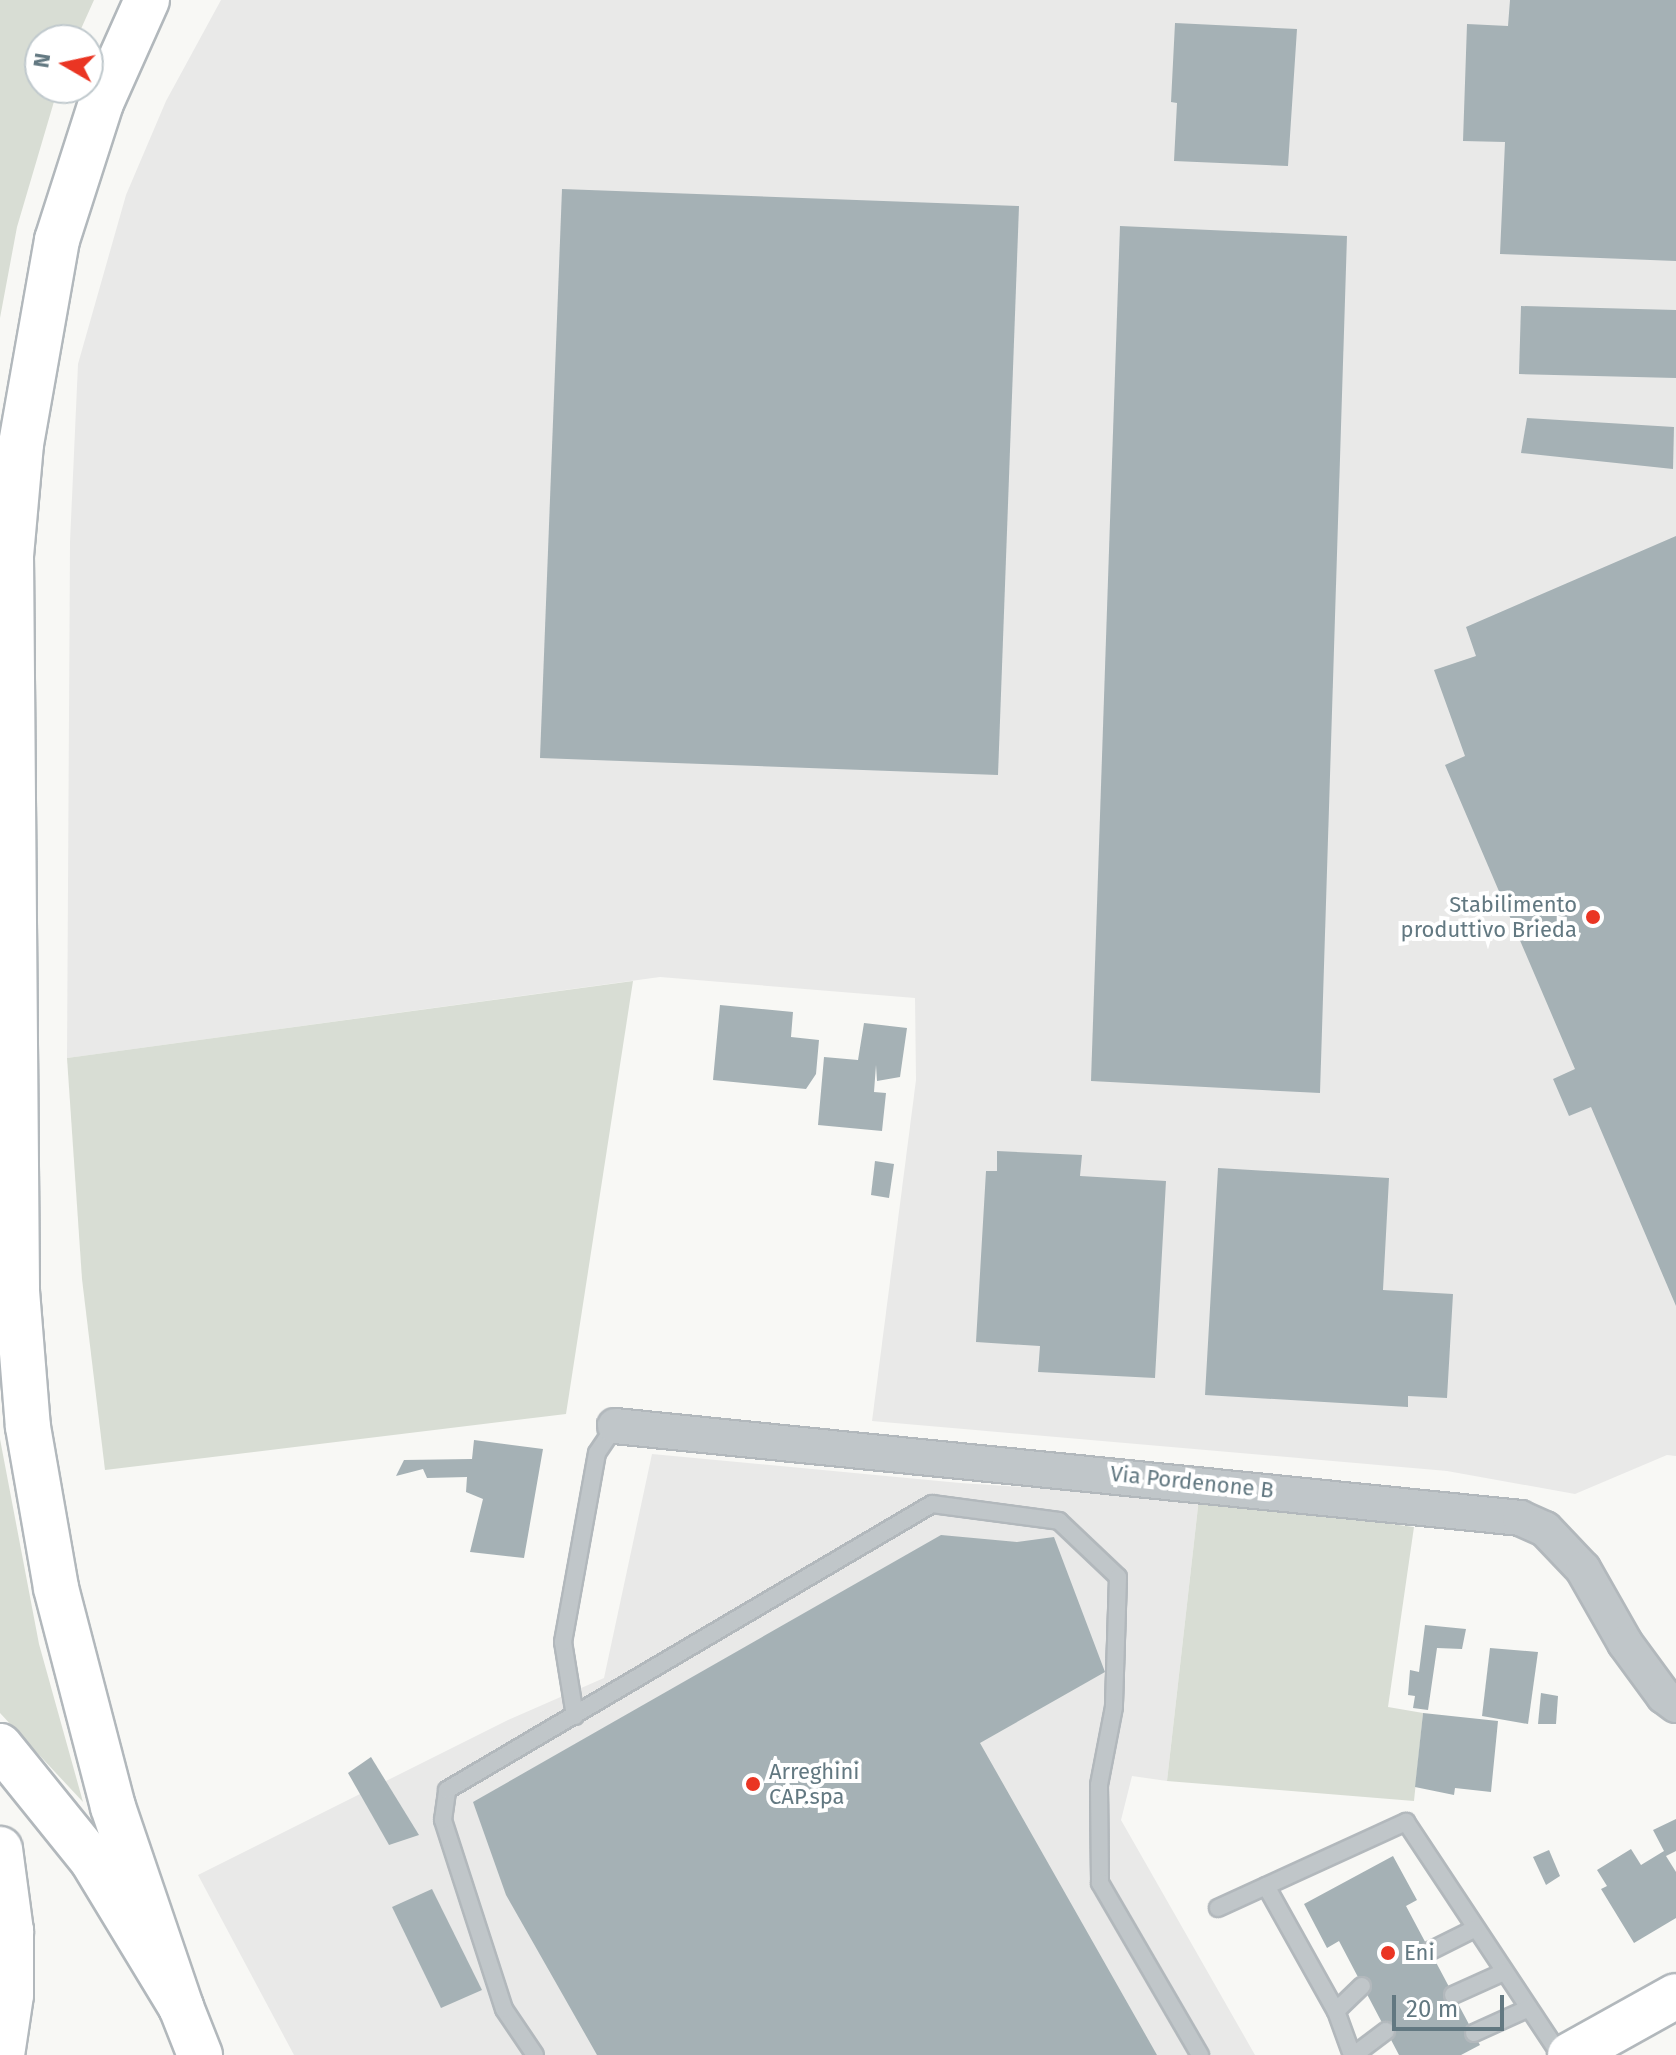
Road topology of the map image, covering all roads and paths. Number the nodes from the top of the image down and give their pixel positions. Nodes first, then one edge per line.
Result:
1 (147, 0) edge
2 (615, 1426) joint
3 (1676, 1705) edge
4 (575, 1716) junction
5 (0, 1746) edge
6 (0, 1849) edge
7 (1266, 1886) junction
8 (1218, 1908) dead end
9 (6, 1916) edge
10 (1474, 1929) junction
11 (1430, 1951) dead end
12 (1504, 1972) junction
13 (1362, 1986) dead end
14 (1453, 1995) dead end
15 (1676, 1996) edge
16 (181, 2007) junction
17 (1529, 2008) junction
18 (1336, 2011) junction
19 (1386, 2031) dead end
20 (1474, 2033) dead end
21 (2, 2055) edge
22 (200, 2055) edge
23 (535, 2055) edge
24 (1200, 2055) edge
25 (1353, 2055) edge
26 (1560, 2055) edge
27 (1570, 2055) edge

1 - 16 main road
2 - 3 street, Via Pordenone B
2 - 4 lane
4 - 23 lane
4 - 24 lane
5 - 16 main road
6 - 9 main road
7 - 8 lane
7 - 10 lane
7 - 18 lane
9 - 21 main road
10 - 11 lane
10 - 12 lane
12 - 14 lane
12 - 17 lane
13 - 18 lane
15 - 27 main road
16 - 22 main road
17 - 20 lane
17 - 26 lane
18 - 25 lane
19 - 25 lane

